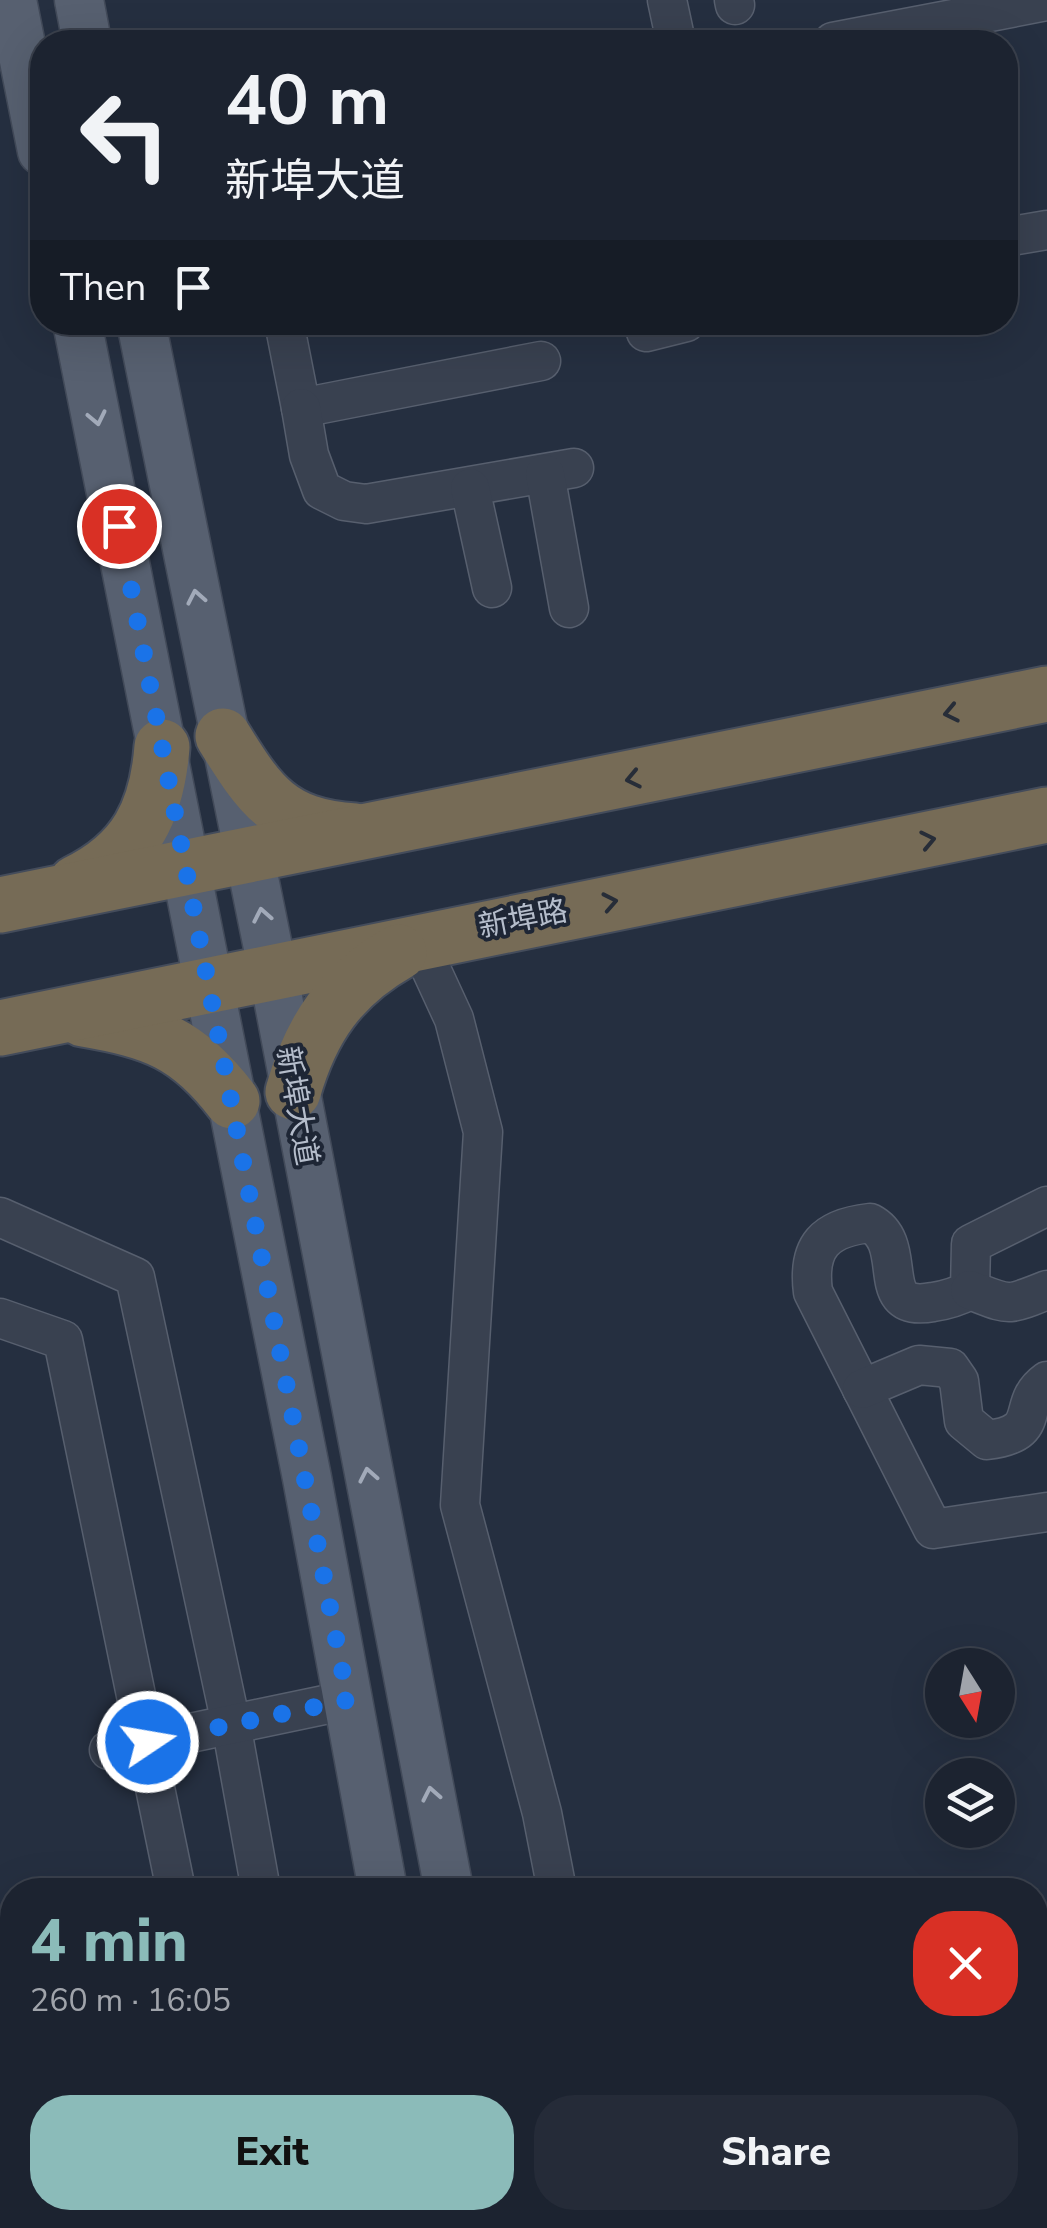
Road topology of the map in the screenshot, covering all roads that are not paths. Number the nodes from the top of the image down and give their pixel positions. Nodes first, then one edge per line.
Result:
1 (79, 0) edge
2 (667, 0) edge
3 (1047, 0) edge
4 (10, 28) edge
5 (84, 30) edge
6 (673, 30) edge
7 (894, 30) edge
8 (30, 105) edge
9 (1047, 230) edge
10 (1018, 235) edge
11 (81, 335) edge
12 (145, 335) edge
13 (287, 335) edge
14 (541, 361) dead end
15 (302, 408) junction
16 (470, 488) junction
17 (492, 588) dead end
18 (569, 608) dead end
19 (1047, 694) edge
20 (223, 736) junction
21 (162, 747) junction
22 (1047, 816) edge
23 (378, 832) junction
24 (250, 858) junction
25 (184, 870) junction
26 (26, 900) edge
27 (418, 940) junction
28 (273, 972) junction
29 (208, 984) junction
30 (65, 1016) junction
31 (0, 1028) edge
32 (293, 1092) junction
33 (232, 1101) junction
34 (1047, 1206) edge
35 (3, 1220) edge
36 (970, 1290) junction
37 (1047, 1290) edge
38 (0, 1318) edge
39 (1047, 1380) edge
40 (862, 1389) junction
41 (1037, 1436) edge
42 (1047, 1512) edge
43 (348, 1700) junction
44 (231, 1724) junction
45 (148, 1742) junction
46 (109, 1750) dead end
47 (174, 1878) edge
48 (259, 1878) edge
49 (381, 1878) edge
50 (447, 1878) edge
51 (555, 1878) edge

1 - 5 main road
2 - 6 street
3 - 7 street
4 - 8 main road
9 - 10 street
11 -> 21 main road
20 -> 12 main road, 新埠大道
13 - 15 street
14 - 15 street
15 - 16 street
16 - 17 street
16 - 18 street
19 -> 23 highway
20 - 23 highway
20 - 24 main road, 新埠大道
21 - 25 main road
21 - 26 highway
27 -> 22 highway, 新埠路
23 - 24 highway
24 - 25 highway
28 -> 24 main road, 新埠大道
25 - 26 highway
25 - 29 main road
27 - 28 highway, 新埠路
27 - 32 highway
27 - 51 street
28 - 29 highway, 新埠路
28 - 32 main road, 新埠大道
29 - 30 highway, 新埠路
29 - 33 main road
30 - 31 highway, 新埠路
30 - 33 highway
50 -> 32 main road, 新埠大道
33 - 43 main road
34 - 36 street
35 - 44 street
36 - 37 street
36 - 40 street
38 - 45 street
39 - 41 street
40 - 41 street
40 - 42 street
43 - 44 street
43 - 49 main road
44 - 45 street
44 - 48 street
45 - 46 street
45 - 47 street

